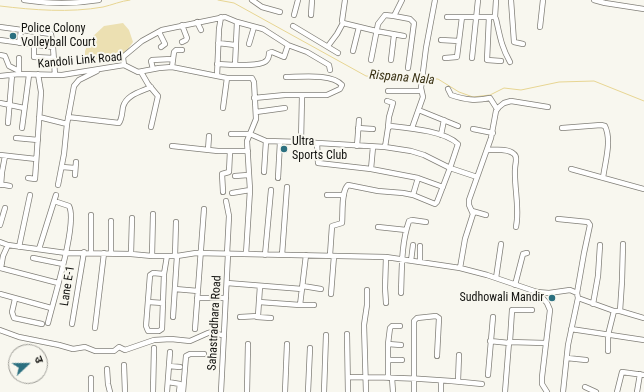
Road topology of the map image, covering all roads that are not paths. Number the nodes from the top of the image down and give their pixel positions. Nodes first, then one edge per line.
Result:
1 (24, 0) edge
2 (99, 0) edge
3 (252, 0) edge
4 (298, 0) edge
5 (312, 0) edge
6 (345, 0) edge
7 (402, 0) edge
8 (435, 0) edge
9 (478, 0) edge
10 (496, 0) edge
11 (511, 0) edge
12 (543, 0) edge
13 (594, 0) edge
14 (605, 2) edge
15 (644, 9) edge
16 (280, 12) dead end
17 (294, 15) dead end
18 (311, 15) dead end
19 (221, 16) junction
20 (394, 16) junction
21 (477, 16) junction
22 (447, 17) dead end
23 (462, 17) junction
24 (492, 17) junction
25 (197, 22) junction
26 (237, 22) junction
27 (342, 23) junction
28 (182, 25) junction
29 (293, 26) dead end
30 (0, 27) edge
31 (254, 27) junction
32 (359, 27) junction
33 (540, 27) dead end
34 (21, 30) junction
35 (201, 30) dead end
36 (37, 32) junction
37 (159, 32) junction
38 (376, 32) junction
39 (394, 35) junction
40 (404, 36) dead end
41 (0, 40) edge
42 (441, 40) dead end
43 (459, 41) junction
44 (182, 42) dead end
45 (19, 43) junction
46 (218, 43) junction
47 (249, 44) dead end
48 (523, 44) dead end
49 (34, 45) junction
50 (235, 45) junction
51 (288, 45) junction
52 (328, 46) junction
53 (53, 47) junction
54 (161, 47) dead end
55 (182, 50) dead end
56 (353, 51) dead end
57 (338, 54) dead end
58 (0, 55) edge
59 (19, 58) dead end
60 (54, 58) junction
61 (445, 58) dead end
62 (472, 58) dead end
63 (172, 59) junction
64 (371, 60) dead end
65 (391, 60) dead end
66 (502, 61) dead end
67 (510, 62) dead end
68 (217, 64) junction
69 (124, 65) junction
70 (235, 65) junction
71 (172, 67) junction
72 (105, 68) junction
73 (408, 68) dead end
74 (153, 69) junction
75 (330, 70) dead end
76 (141, 72) junction
77 (19, 73) junction
78 (38, 74) junction
79 (12, 75) junction
80 (29, 75) junction
81 (55, 75) junction
82 (0, 76) edge
83 (217, 76) junction
84 (286, 77) dead end
85 (227, 78) junction
86 (151, 87) junction
87 (448, 89) dead end
88 (421, 90) junction
89 (388, 91) dead end
90 (302, 95) junction
91 (254, 98) junction
92 (387, 101) dead end
93 (0, 102) edge
94 (10, 104) junction
95 (24, 108) junction
96 (223, 108) dead end
97 (285, 108) dead end
98 (548, 108) dead end
99 (497, 109) junction
100 (421, 111) dead end
101 (256, 112) junction
102 (39, 117) junction
103 (68, 117) junction
104 (359, 120) dead end
105 (444, 120) junction
106 (8, 123) dead end
107 (67, 124) junction
108 (458, 126) dead end
109 (388, 127) junction
110 (22, 128) dead end
111 (151, 128) dead end
112 (358, 128) junction
113 (412, 128) junction
114 (562, 128) dead end
115 (373, 129) dead end
116 (473, 129) dead end
117 (493, 132) junction
118 (231, 134) dead end
119 (250, 134) junction
120 (441, 135) junction
121 (209, 136) dead end
122 (16, 138) dead end
123 (38, 140) junction
124 (266, 141) junction
125 (280, 142) junction
126 (301, 142) junction
127 (317, 143) junction
128 (172, 146) dead end
129 (357, 146) junction
130 (372, 147) junction
131 (385, 147) junction
132 (208, 150) junction
133 (487, 150) junction
134 (248, 151) junction
135 (230, 152) junction
136 (2, 156) edge
137 (36, 159) junction
138 (76, 162) dead end
139 (62, 166) junction
140 (75, 168) junction
141 (450, 168) junction
142 (371, 169) junction
143 (571, 170) dead end
144 (1, 172) edge
145 (264, 172) dead end
146 (75, 175) dead end
147 (248, 175) junction
148 (235, 176) dead end
149 (477, 177) junction
150 (28, 178) dead end
151 (278, 178) dead end
152 (418, 178) junction
153 (603, 178) junction
154 (0, 184) edge
155 (58, 185) dead end
156 (10, 186) dead end
157 (287, 187) dead end
158 (443, 187) junction
159 (644, 189) edge
160 (250, 190) junction
161 (271, 190) dead end
162 (223, 192) dead end
163 (232, 193) dead end
164 (30, 195) dead end
165 (56, 195) dead end
166 (327, 195) dead end
167 (344, 195) junction
168 (413, 195) junction
169 (54, 201) junction
170 (226, 201) dead end
171 (5, 208) dead end
172 (204, 210) dead end
173 (472, 211) junction
174 (154, 214) dead end
175 (91, 215) dead end
176 (486, 215) dead end
177 (132, 218) dead end
178 (558, 219) dead end
179 (111, 221) dead end
180 (176, 222) dead end
181 (426, 222) dead end
182 (0, 225) edge
183 (378, 227) dead end
184 (516, 227) dead end
185 (406, 230) junction
186 (0, 242) edge
187 (501, 244) dead end
188 (623, 244) dead end
189 (8, 245) junction
190 (413, 245) dead end
191 (600, 245) dead end
192 (420, 246) dead end
193 (19, 247) junction
194 (40, 249) junction
195 (84, 252) junction
196 (66, 253) junction
197 (91, 253) junction
198 (104, 253) junction
199 (111, 253) junction
200 (201, 253) junction
201 (527, 253) dead end
202 (131, 254) junction
203 (228, 254) junction
204 (246, 254) junction
205 (265, 255) junction
206 (282, 255) junction
207 (306, 255) junction
208 (152, 256) junction
209 (167, 256) junction
210 (176, 256) junction
211 (332, 256) junction
212 (386, 257) junction
213 (33, 258) dead end
214 (402, 260) junction
215 (411, 261) junction
216 (420, 262) junction
217 (63, 264) junction
218 (0, 268) edge
219 (460, 268) junction
220 (164, 274) junction
221 (496, 278) junction
222 (58, 283) junction
223 (227, 283) junction
224 (516, 285) junction
225 (260, 286) junction
226 (302, 288) junction
227 (321, 288) dead end
228 (175, 289) junction
229 (367, 290) dead end
230 (198, 291) junction
231 (538, 292) junction
232 (401, 293) dead end
233 (0, 294) edge
234 (331, 294) dead end
235 (577, 296) junction
236 (197, 298) junction
237 (226, 298) junction
238 (15, 299) junction
239 (148, 302) junction
240 (259, 302) junction
241 (163, 303) junction
242 (386, 303) dead end
243 (592, 304) junction
244 (300, 305) junction
245 (314, 305) dead end
246 (51, 308) junction
247 (532, 310) dead end
248 (614, 311) junction
249 (620, 311) junction
250 (173, 316) dead end
251 (493, 316) dead end
252 (240, 317) dead end
253 (257, 317) junction
254 (271, 318) dead end
255 (644, 318) edge
256 (48, 323) dead end
257 (42, 324) dead end
258 (72, 324) dead end
259 (400, 326) dead end
260 (94, 328) dead end
261 (195, 329) dead end
262 (571, 329) junction
263 (0, 330) edge
264 (348, 334) dead end
265 (608, 334) junction
266 (326, 335) dead end
267 (224, 336) junction
268 (644, 340) edge
269 (490, 341) junction
270 (509, 342) junction
271 (248, 344) dead end
272 (287, 344) dead end
273 (388, 344) junction
274 (545, 344) junction
275 (402, 345) dead end
276 (154, 348) dead end
277 (310, 348) dead end
278 (608, 351) dead end
279 (170, 352) dead end
280 (204, 354) dead end
281 (459, 355) dead end
282 (438, 356) dead end
283 (566, 358) junction
284 (388, 360) junction
285 (402, 360) dead end
286 (586, 360) dead end
287 (124, 365) dead end
288 (169, 366) junction
289 (180, 367) dead end
290 (107, 369) dead end
291 (488, 375) dead end
292 (642, 375) edge
293 (348, 377) junction
294 (366, 377) junction
295 (91, 378) dead end
296 (390, 378) junction
297 (414, 379) junction
298 (441, 380) junction
299 (168, 382) junction
300 (458, 382) junction
301 (482, 384) dead end
302 (585, 388) dead end
303 (91, 392) edge
304 (110, 392) edge
305 (125, 392) edge
306 (153, 392) edge
307 (167, 392) edge
308 (180, 392) edge
309 (183, 392) edge
310 (221, 392) edge
311 (247, 392) edge
312 (285, 392) edge
313 (308, 392) edge
314 (324, 392) edge
315 (348, 392) edge
316 (366, 392) edge
317 (393, 392) edge
318 (414, 392) edge
319 (441, 392) edge
320 (505, 392) edge
321 (547, 392) edge
322 (563, 392) edge
323 (596, 392) edge
324 (617, 392) edge
325 (637, 392) edge

1 - 2 street
3 - 16 street
4 - 17 street
5 - 18 street
6 - 27 street
7 - 20 street
8 - 88 street
9 - 21 street
10 - 24 street
11 - 48 street
12 - 33 street
13 - 14 street
14 - 15 street
19 - 25 street
19 - 26 street
19 - 46 street
20 - 38 street
20 - 73 street
21 - 23 street
21 - 24 street
21 - 62 street
22 - 23 street
23 - 43 street
24 - 66 street
24 - 67 street
25 - 28 street
25 - 35 street
26 - 31 street
26 - 50 street
27 - 32 street
27 - 52 street
28 - 37 street
28 - 44 street
29 - 52 street
30 - 34 street
31 - 47 street
31 - 51 street
32 - 38 street
32 - 56 street
34 - 36 street
34 - 45 street
36 - 49 street
36 - 53 street
37 - 54 street
37 - 69 street
38 - 39 street
38 - 64 street
39 - 40 street
39 - 65 street
41 - 45 street
42 - 43 street
43 - 61 street
45 - 49 street
46 - 50 street
46 - 68 street
49 - 53 street
49 - 60 street
50 - 70 street
51 - 70 street
51 - 75 street
52 - 57 street
53 - 60 street
55 - 63 street
58 - 77 street
59 - 77 street
60 - 81 street
63 - 71 street
63 - 74 street
68 - 70 street
68 - 83 street
69 - 72 street, Kandoli Link Road
69 - 76 street, Kandoli Link Road
71 - 74 street
71 - 83 street
72 - 81 street, Kandoli Link Road
72 - 103 street
74 - 76 street
76 - 86 street
77 - 79 street, Kandoli Link Road
77 - 80 street, Kandoli Link Road
78 - 80 street, Kandoli Link Road
78 - 81 street, Kandoli Link Road
78 - 102 street
79 - 82 street, Kandoli Link Road
79 - 94 street
80 - 95 street
83 - 85 street
84 - 90 street
85 - 91 street
85 - 96 street
86 - 103 street
86 - 111 street
87 - 99 street
88 - 89 street
88 - 113 street
90 - 91 street
90 - 126 street
91 - 101 street
92 - 109 street
93 - 94 street
94 - 95 street
94 - 106 street
95 - 110 street
97 - 101 street
98 - 99 street
99 - 117 street
100 - 105 street
101 - 119 street
102 - 107 street
102 - 123 street
103 - 107 street
104 - 112 street
105 - 108 street
105 - 120 street
107 - 139 street
109 - 113 street
109 - 131 street
112 - 115 street
112 - 129 street
113 - 120 street
114 - 153 street
116 - 117 street
117 - 133 street
118 - 119 street
119 - 124 street
119 - 134 street
120 - 141 street
121 - 132 street
122 - 123 street
123 - 137 street
124 - 125 street
124 - 145 street
125 - 126 street
125 - 151 street
126 - 127 street
127 - 129 street
127 - 142 street
128 - 132 street
129 - 130 street
130 - 131 street
130 - 142 street
131 - 141 street
132 - 135 street
133 - 149 street
133 - 184 street
134 - 135 street
134 - 147 street
135 - 162 street
136 - 137 street
136 - 144 street
137 - 150 street
138 - 140 street
139 - 140 street
139 - 155 street
140 - 146 street
141 - 149 street
141 - 158 street
142 - 152 street
143 - 153 street
144 - 154 street
147 - 148 street
147 - 160 street
149 - 173 street
152 - 158 street
152 - 168 street
153 - 159 street
154 - 156 street
157 - 206 street
158 - 168 street
160 - 163 street
160 - 204 street
161 - 205 street
164 - 193 street
165 - 169 street
166 - 167 street
167 - 168 street
167 - 211 street
169 - 194 street
169 - 196 street
170 - 203 street, Sahastradhara Road
171 - 182 street
172 - 200 street
173 - 176 street
173 - 219 street
174 - 208 street
175 - 197 street
177 - 202 street
178 - 235 street
179 - 199 street
180 - 210 street
181 - 185 street
183 - 185 street
185 - 214 street
186 - 189 street
187 - 221 street
188 - 249 street
189 - 193 street
189 - 218 street
190 - 215 street
191 - 243 street
192 - 216 street
193 - 194 street
194 - 196 street
195 - 196 street
195 - 197 street
195 - 258 street, Lane E-1
196 - 217 street
197 - 198 street
198 - 199 street
198 - 260 street
199 - 202 street
200 - 203 street
200 - 210 street
200 - 230 street
201 - 224 street
202 - 208 street
203 - 204 street
203 - 223 street, Sahastradhara Road
204 - 205 street
205 - 206 street
206 - 207 street
207 - 211 street
207 - 226 street
208 - 209 street
209 - 210 street
209 - 220 street
210 - 228 street
211 - 212 street
211 - 234 street
212 - 214 street
212 - 242 street
213 - 217 street
214 - 215 street
214 - 232 street
215 - 216 street
216 - 219 street
217 - 222 street
218 - 222 street
219 - 221 street
220 - 239 street
220 - 241 street
221 - 224 street
222 - 246 street
223 - 225 street
223 - 237 street, Sahastradhara Road
224 - 231 street
225 - 226 street
225 - 240 street
226 - 227 street
226 - 244 street
228 - 230 street
228 - 250 street
229 - 294 street
230 - 236 street
231 - 235 street
231 - 274 street
233 - 238 street
235 - 243 street
235 - 262 street
236 - 237 street
236 - 261 street
237 - 267 street, Sahastradhara Road
238 - 246 street
238 - 257 street
239 - 241 street
239 - 241 street
240 - 244 street
240 - 253 street
243 - 248 street
244 - 245 street
246 - 256 street
247 - 270 street
248 - 249 street
248 - 265 street
249 - 255 street
251 - 269 street
252 - 253 street
253 - 254 street
259 - 273 street
262 - 265 street
262 - 283 street
263 - 267 street
264 - 293 street
265 - 268 street
265 - 278 street
266 - 314 street
267 - 310 street, Sahastradhara Road
269 - 270 street
269 - 291 street
270 - 274 street
270 - 320 street
271 - 311 street
272 - 312 street
273 - 275 street
273 - 284 street
274 - 321 street
276 - 306 street
277 - 313 street
279 - 288 street
280 - 309 street
281 - 300 street
282 - 297 street
283 - 286 street
283 - 322 street
284 - 285 street
284 - 296 street
287 - 305 street
288 - 289 street
288 - 299 street
290 - 304 street
292 - 324 street
292 - 325 street
293 - 294 street
293 - 315 street
294 - 296 street
294 - 316 street
295 - 303 street
296 - 297 street
296 - 317 street
297 - 298 street
297 - 318 street
298 - 300 street
298 - 319 street
299 - 307 street
299 - 308 street
300 - 301 street
302 - 323 street

